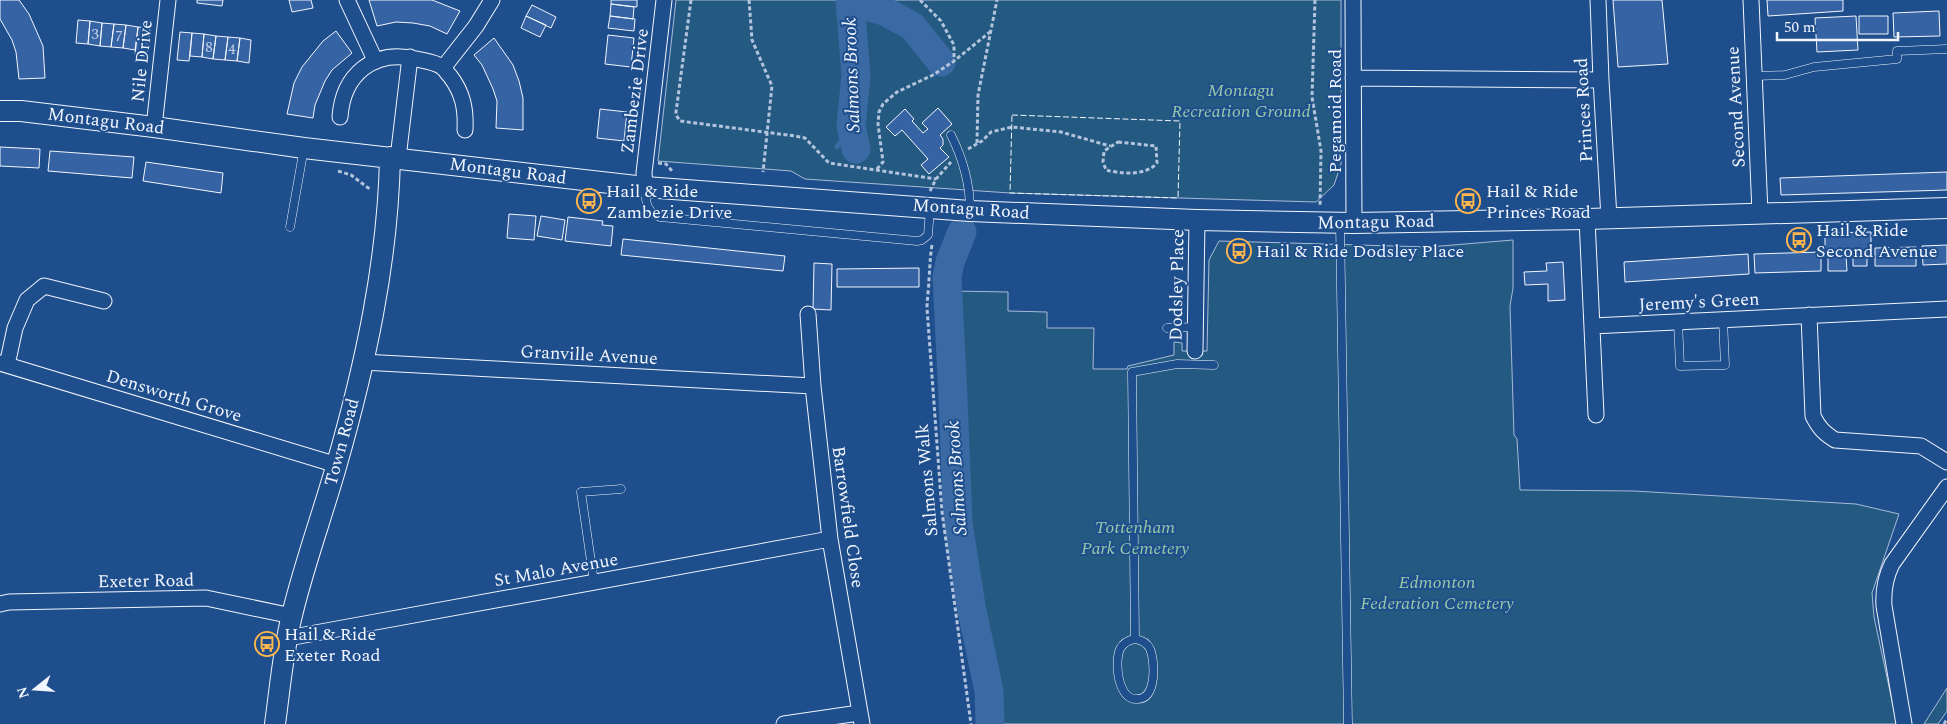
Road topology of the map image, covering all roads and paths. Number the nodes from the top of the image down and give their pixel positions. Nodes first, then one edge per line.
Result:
1 (168, 0) edge
2 (347, 0) edge
3 (492, 0) edge
4 (664, 0) edge
5 (690, 0) edge
6 (749, 0) edge
7 (920, 0) edge
8 (997, 0) edge
9 (1315, 0) edge
10 (1353, 0) edge
11 (1598, 0) edge
12 (1751, 0) edge
13 (990, 32) junction
14 (1947, 49) edge
15 (410, 57) junction
16 (375, 60) junction
17 (954, 61) junction
18 (443, 68) junction
19 (1753, 76) junction
20 (1353, 78) junction
21 (1601, 80) junction
22 (0, 111) edge
23 (340, 117) dead end
24 (154, 127) junction
25 (465, 130) dead end
26 (767, 133) junction
27 (951, 135) dead end
28 (977, 143) junction
29 (1110, 146) junction
30 (304, 148) junction
31 (960, 155) junction
32 (394, 158) junction
33 (877, 169) junction
34 (763, 172) dead end
35 (346, 173) dead end
36 (936, 179) junction
37 (645, 187) junction
38 (372, 190) dead end
39 (930, 199) junction
40 (1320, 206) dead end
41 (1947, 208) edge
42 (970, 210) junction
43 (1760, 213) junction
44 (1609, 218) junction
45 (1587, 219) junction
46 (1197, 220) junction
47 (1347, 223) junction
48 (290, 227) dead end
49 (928, 235) junction
50 (104, 301) dead end
51 (1947, 309) edge
52 (808, 314) dead end
53 (1809, 315) junction
54 (1723, 320) junction
55 (1678, 322) junction
56 (1592, 326) junction
57 (1196, 327) junction
58 (1167, 328) dead end
59 (1195, 357) junction
60 (362, 362) junction
61 (3, 364) edge
62 (1214, 365) dead end
63 (813, 386) junction
64 (1596, 415) dead end
65 (1947, 462) edge
66 (337, 465) junction
67 (1947, 487) edge
68 (621, 489) dead end
69 (830, 539) junction
70 (594, 582) junction
71 (0, 604) edge
72 (292, 616) junction
73 (288, 638) junction
74 (1135, 639) junction
75 (861, 718) edge
76 (1947, 719) edge
77 (275, 724) edge
78 (784, 724) edge
79 (971, 724) edge
80 (1348, 724) edge
81 (1904, 724) edge
82 (1944, 724) edge

1 - 24 street, Nile Drive
2 - 16 street
3 - 18 street
4 - 37 street, Zambezie Drive
5 - 26 path
6 - 26 path
7 - 17 path
8 - 13 path
9 - 40 path
10 - 20 street, Pegamoid Road
11 - 21 street, Princes Road
12 - 19 street, Second Avenue
13 - 17 path
13 - 28 path
14 - 19 lane
15 - 16 street
15 - 18 street
15 - 32 street
16 - 23 street
17 - 33 path
18 - 25 street
19 - 43 street, Second Avenue
20 - 21 street
20 - 47 street, Pegamoid Road
21 - 44 street, Princes Road
22 - 24 main road, Montagu Road
24 - 30 main road, Montagu Road
26 - 33 path
26 - 34 path
27 - 31 lane
28 - 29 path
28 - 31 path
29 - 29 path
30 - 32 main road, Montagu Road
30 - 48 lane
31 - 36 path
31 - 42 lane
32 - 37 main road, Montagu Road
32 - 60 main road, Town Road
33 - 36 path
35 - 38 path
36 - 39 path
37 - 39 main road, Montagu Road
37 - 49 lane
39 - 42 main road, Montagu Road
39 - 49 lane
41 - 43 main road, Montagu Road
42 - 46 main road, Montagu Road
43 - 44 main road, Montagu Road
44 - 45 main road, Montagu Road
45 - 47 main road, Montagu Road
45 - 56 street
46 - 47 main road, Montagu Road
46 - 57 street, Dodsley Place
47 - 80 lane
49 - 79 path, Salmons Walk
50 - 61 street
51 - 53 street, Jeremy's Green
52 - 63 street, Barrowfield Close
53 - 54 street, Jeremy's Green
53 - 65 street
54 - 55 street, Jeremy's Green
54 - 55 lane
55 - 56 street, Jeremy's Green
56 - 64 street
57 - 58 lane
57 - 59 street, Dodsley Place
59 - 62 lane
59 - 74 lane
60 - 63 street, Granville Avenue
60 - 66 main road, Town Road
61 - 66 street, Densworth Grove
63 - 69 street, Barrowfield Close
66 - 72 main road, Town Road
67 - 81 street
68 - 70 lane
69 - 70 street, St Malo Avenue
69 - 75 street, Barrowfield Close
70 - 73 street, St Malo Avenue
71 - 72 street, Exeter Road
72 - 73 main road, Town Road
73 - 77 main road, Town Road
74 - 74 lane
75 - 78 street
76 - 82 path

